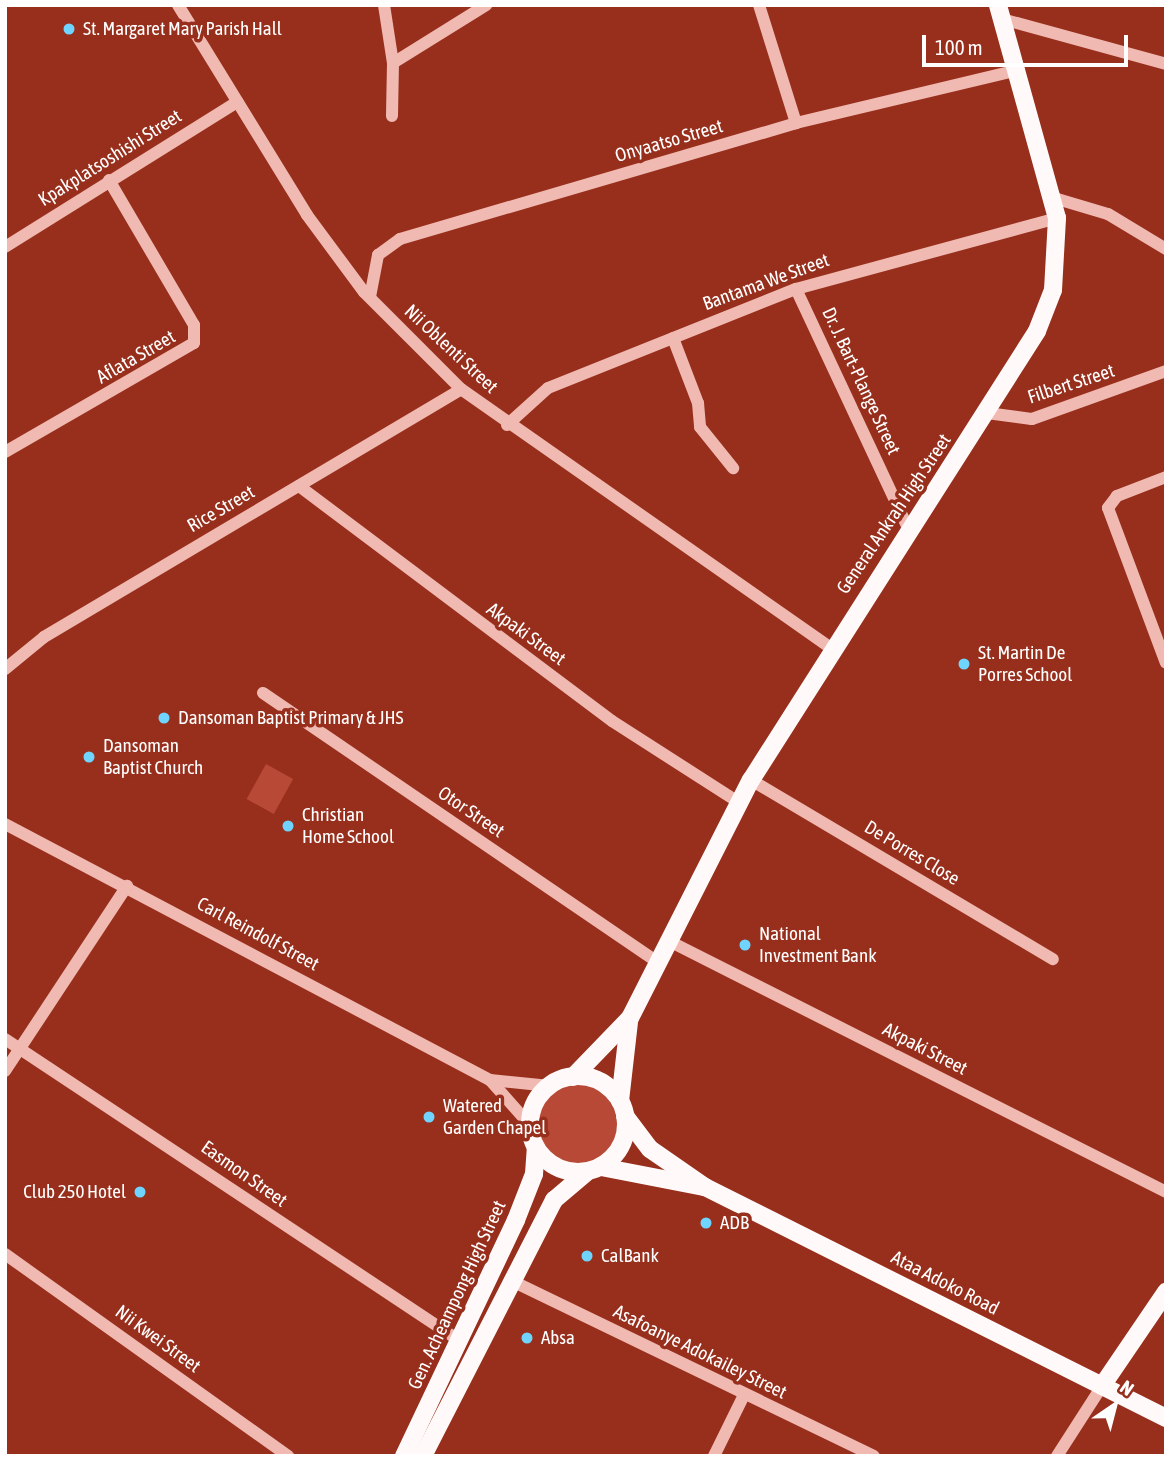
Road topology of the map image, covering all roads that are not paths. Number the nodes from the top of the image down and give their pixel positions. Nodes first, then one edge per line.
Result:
1 (178, 5) edge
2 (384, 5) edge
3 (486, 5) edge
4 (760, 5) edge
5 (1000, 12) edge
6 (393, 62) junction
7 (1166, 64) edge
8 (1019, 70) junction
9 (237, 102) junction
10 (392, 116) dead end
11 (796, 123) junction
12 (109, 180) junction
13 (1054, 198) junction
14 (1057, 218) junction
15 (5, 247) edge
16 (1166, 249) edge
17 (796, 289) junction
18 (370, 297) junction
19 (673, 338) junction
20 (1166, 371) edge
21 (461, 390) junction
22 (987, 413) junction
23 (507, 425) junction
24 (5, 452) edge
25 (733, 468) dead end
26 (1166, 477) edge
27 (299, 486) junction
28 (908, 528) junction
29 (831, 648) junction
30 (1166, 663) edge
31 (5, 669) edge
32 (263, 693) dead end
33 (751, 780) junction
34 (738, 802) junction
35 (5, 824) edge
36 (127, 886) junction
37 (667, 940) junction
38 (1052, 959) dead end
39 (657, 962) junction
40 (630, 1018) junction
41 (5, 1039) edge
42 (22, 1047) junction
43 (5, 1072) edge
44 (573, 1077) junction
45 (490, 1080) junction
46 (550, 1086) junction
47 (623, 1109) junction
48 (530, 1125) junction
49 (536, 1148) junction
50 (594, 1169) junction
51 (705, 1187) junction
52 (1166, 1192) edge
53 (5, 1254) edge
54 (510, 1280) junction
55 (1166, 1292) edge
56 (460, 1341) junction
57 (1102, 1386) junction
58 (744, 1395) junction
59 (1166, 1418) edge
60 (288, 1456) edge
61 (404, 1456) edge
62 (423, 1456) edge
63 (714, 1456) edge
64 (874, 1456) edge
65 (1057, 1456) edge

1 - 9 street, Nii Oblenti Street
2 - 6 street
3 - 6 street
4 - 11 street
5 - 7 street
5 - 8 main road, General Ankrah High Street
6 - 10 street
8 - 11 street, Onyaatso Street
8 - 13 main road, General Ankrah High Street
9 - 12 street, Kpakplatsoshishi Street
9 - 18 street, Nii Oblenti Street
11 - 18 street, Onyaatso Street
12 - 15 street, Kpakplatsoshishi Street
12 - 24 street, Aflata Street
13 - 14 main road, General Ankrah High Street
13 - 16 street
14 - 17 street, Bantama We Street
14 - 22 main road, General Ankrah High Street
17 - 19 street, Bantama We Street
17 - 28 street, Dr. J. Bart-Plange Street
18 - 21 street, Nii Oblenti Street
19 - 23 street, Bantama We Street
19 - 25 street
20 - 22 street, Filbert Street
21 - 23 street, Nii Oblenti Street
21 - 27 street, Rice Street
22 - 28 main road, General Ankrah High Street
23 - 29 street, Nii Oblenti Street
26 - 30 street
27 - 31 street, Rice Street
27 - 34 street, Akpaki Street
28 - 29 main road, General Ankrah High Street
29 - 33 main road, General Ankrah High Street
32 - 39 street, Otor Street
33 - 34 main road, General Ankrah High Street
33 - 38 street, De Porres Close
34 - 37 main road, General Ankrah High Street
35 - 36 street, Carl Reindolf Street
36 - 42 street
36 - 45 street, Carl Reindolf Street
37 - 39 main road, General Ankrah High Street
37 - 52 street, Akpaki Street
39 - 40 main road, General Ankrah High Street
40 - 44 main road, General Ankrah High Street
40 - 47 main road, General Ankrah High Street
41 - 42 street, Easmon Street
42 - 43 street
42 - 56 street, Easmon Street
44 - 46 main road
44 - 47 main road
45 - 46 street, Carl Reindolf Street
45 - 48 street, Carl Reindolf Street
46 - 48 main road
47 - 50 main road
47 - 51 main road, Ataa Adoko Road
48 - 49 main road
49 - 50 main road
49 - 56 main road, Gen. Acheampong High Street
50 - 51 main road, Ataa Adoko Road
50 - 54 main road, Gen. Acheampong High Street
51 - 57 main road, Ataa Adoko Road
53 - 60 street, Nii Kwei Street
54 - 58 street, Asafoanye Adokailey Street
54 - 62 main road, Gen. Acheampong High Street
55 - 57 main road
56 - 61 main road, Gen. Acheampong High Street
57 - 59 main road, Ataa Adoko Road
57 - 65 street
58 - 63 street
58 - 64 street, Asafoanye Adokailey Street

